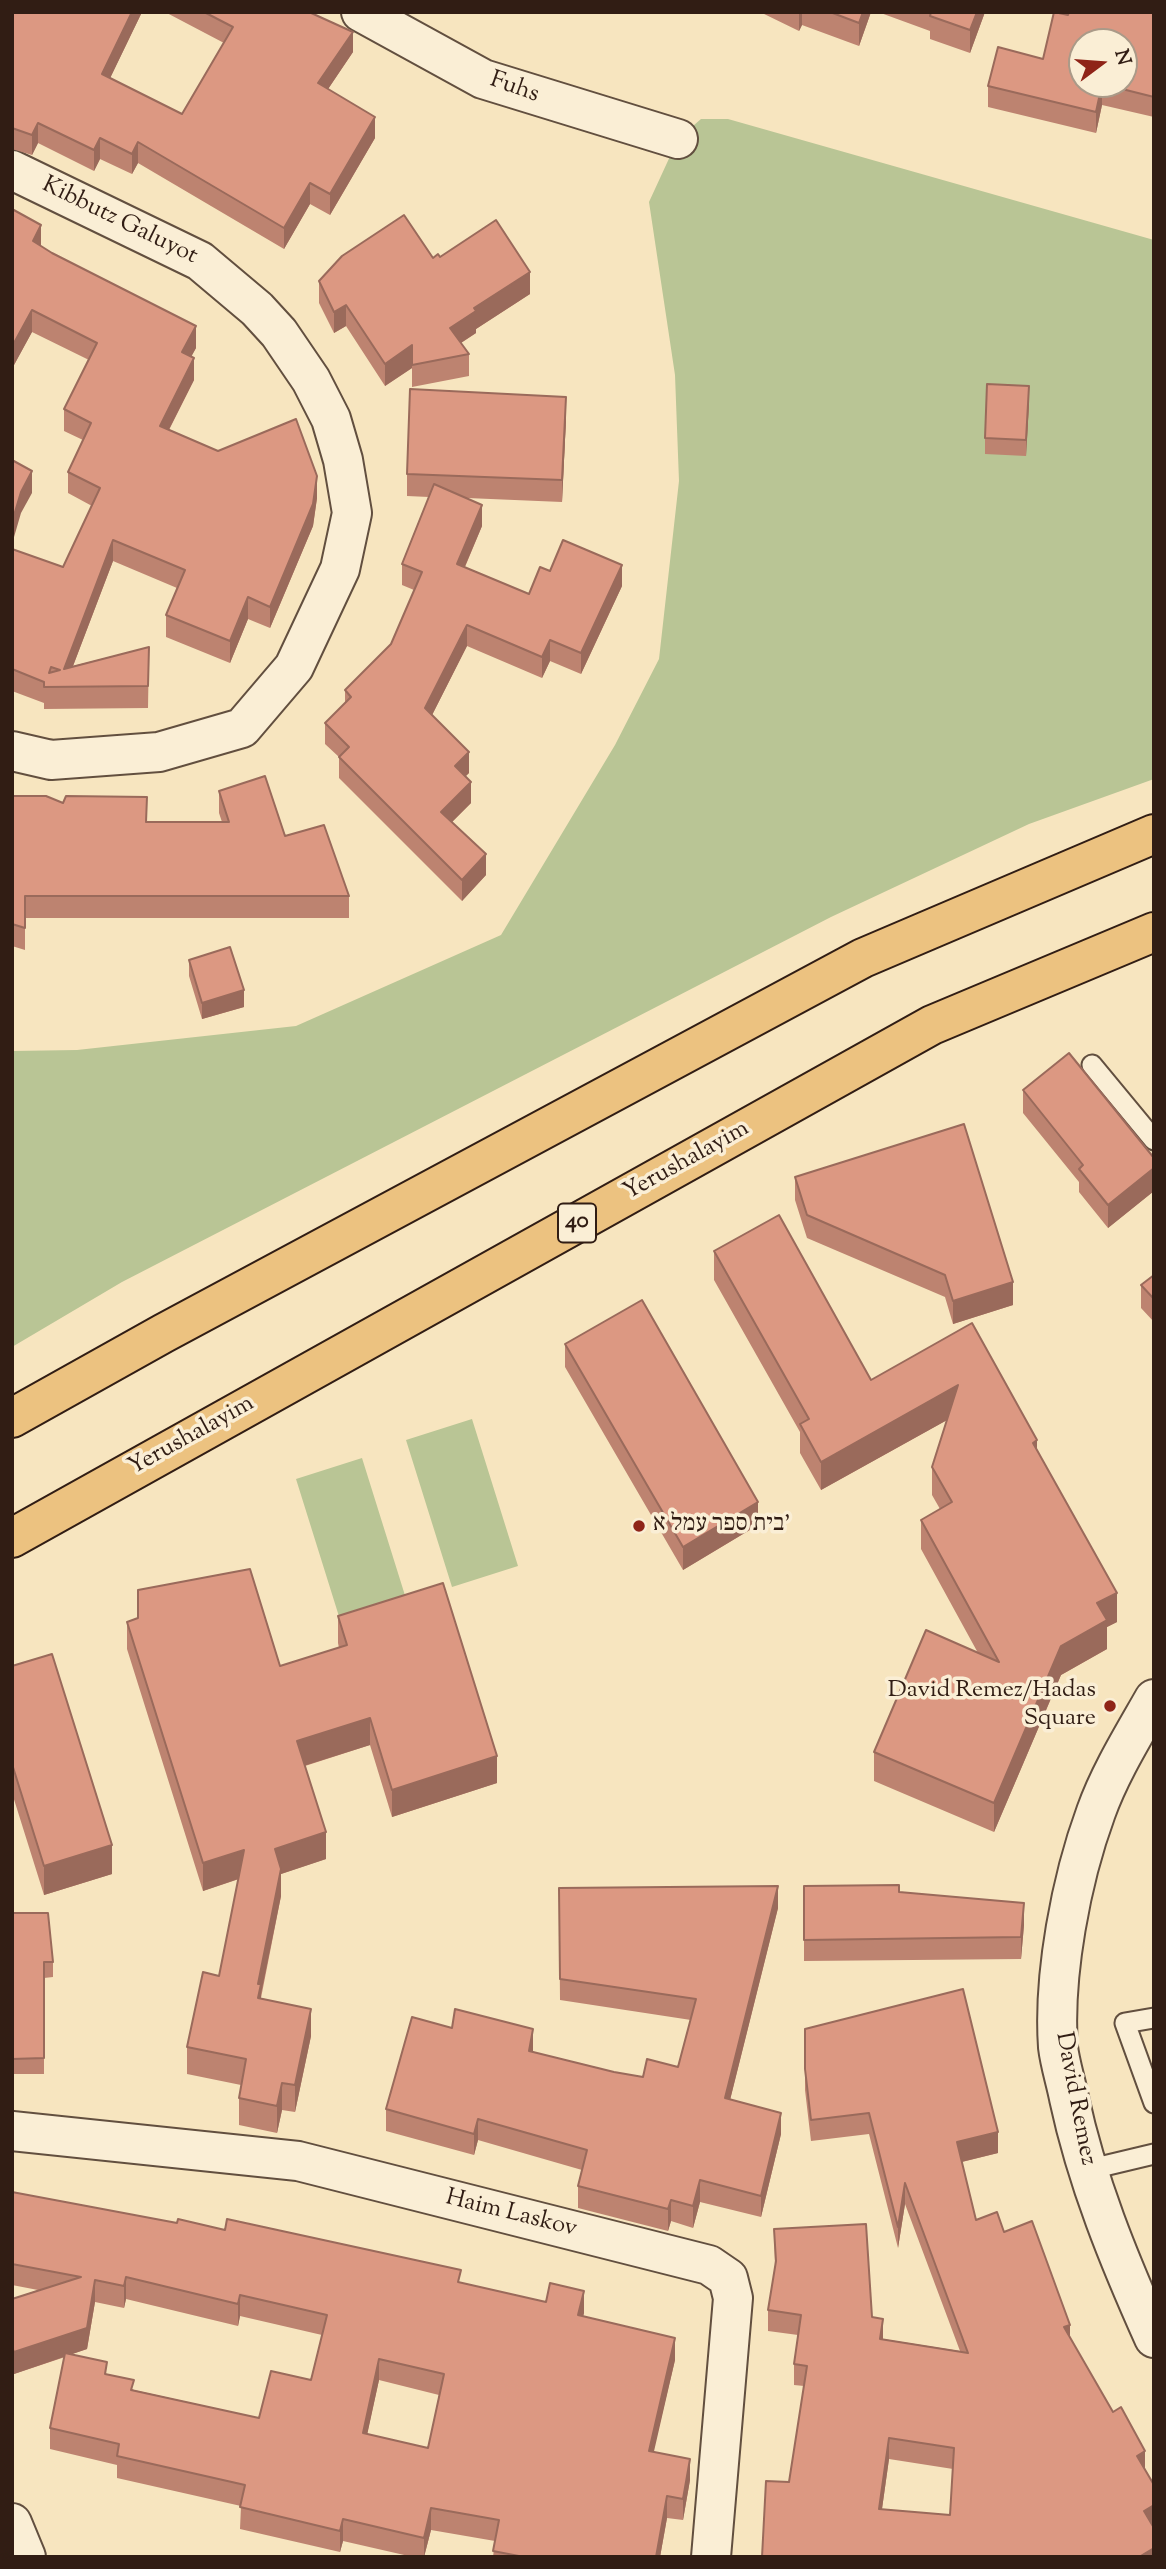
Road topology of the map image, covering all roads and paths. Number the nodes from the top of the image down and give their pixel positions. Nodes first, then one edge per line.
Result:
1 (361, 12) edge
2 (678, 139) dead end
3 (12, 170) edge
4 (12, 751) edge
5 (1154, 834) edge
6 (1154, 932) edge
7 (1092, 1065) dead end
8 (1154, 1140) edge
9 (12, 1418) edge
10 (56, 1513) junction
11 (12, 1538) edge
12 (12, 1555) edge
13 (1154, 1699) edge
14 (1154, 2018) edge
15 (1154, 2103) edge
16 (12, 2131) edge
17 (1154, 2154) edge
18 (1087, 2170) junction
19 (1154, 2337) edge
20 (12, 2523) edge
21 (26, 2557) edge
22 (711, 2557) edge

1 - 2 street, Fuhs
3 - 4 street, Kibbutz Galuyot
5 - 9 highway
6 - 10 highway, Yerushalayim / 40
7 - 8 lane
10 - 11 highway, Yerushalayim / 40
10 - 12 lane
13 - 18 street, David Remez
14 - 15 lane
16 - 22 street, Haim Laskov
17 - 18 lane
18 - 19 street, David Remez
20 - 21 street

